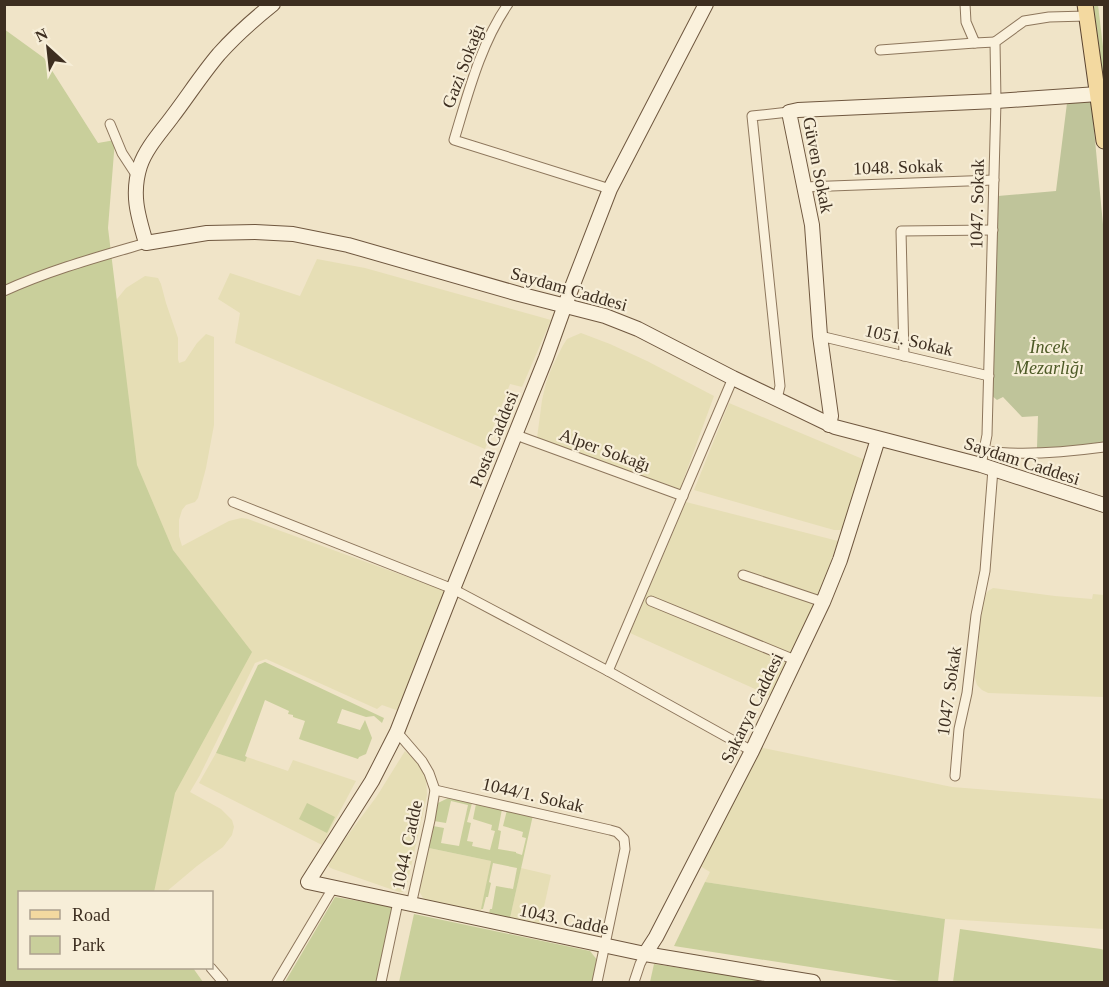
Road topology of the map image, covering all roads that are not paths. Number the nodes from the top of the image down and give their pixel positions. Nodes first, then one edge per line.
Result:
1 (273, 4) edge
2 (508, 4) edge
3 (706, 4) edge
4 (965, 4) edge
5 (1086, 10) edge
6 (995, 42) junction
7 (975, 43) junction
8 (880, 50) dead end
9 (1098, 94) junction
10 (996, 101) junction
11 (789, 112) junction
12 (110, 124) dead end
13 (1104, 141) edge
14 (138, 176) junction
15 (994, 180) junction
16 (804, 187) junction
17 (610, 189) junction
18 (993, 230) junction
19 (146, 243) junction
20 (4, 291) edge
21 (565, 305) junction
22 (820, 336) junction
23 (904, 356) junction
24 (989, 376) junction
25 (733, 378) junction
26 (777, 399) junction
27 (830, 425) junction
28 (516, 435) junction
29 (878, 438) junction
30 (1104, 447) edge
31 (985, 451) junction
32 (987, 467) junction
33 (683, 496) junction
34 (233, 502) dead end
35 (1104, 505) edge
36 (743, 575) dead end
37 (453, 589) junction
38 (651, 601) dead end
39 (823, 602) junction
40 (795, 660) junction
41 (608, 671) junction
42 (397, 732) junction
43 (752, 751) junction
44 (955, 776) dead end
45 (435, 790) junction
46 (308, 882) joint
47 (333, 888) junction
48 (404, 903) junction
49 (604, 946) junction
50 (645, 954) junction
51 (212, 969) edge
52 (223, 982) edge
53 (278, 982) edge
54 (381, 982) edge
55 (597, 982) edge
56 (634, 982) edge
57 (813, 982) edge

1 - 14 street
2 - 17 street, Gazi Sokağı
3 - 17 street, Posta Caddesi
4 - 7 street
5 - 6 street
5 - 9 main road
6 - 7 street
6 - 10 street, 1047. Sokak
7 - 8 street
9 - 10 street, Güven Sokak
9 - 13 main road
10 - 11 street, Güven Sokak
10 - 15 street, 1047. Sokak
11 - 16 street, Güven Sokak
11 - 26 street
12 - 14 street
14 - 19 street
15 - 16 street, 1048. Sokak
15 - 18 street, 1047. Sokak
16 - 22 street, Güven Sokak
17 - 21 street, Posta Caddesi
18 - 23 street
18 - 24 street, 1047. Sokak
19 - 20 street, Saydam Caddesi
19 - 21 street, Saydam Caddesi
21 - 25 street, Saydam Caddesi
21 - 28 street, Posta Caddesi
22 - 23 street, 1051. Sokak
22 - 27 street, Güven Sokak
23 - 24 street, 1051. Sokak
24 - 31 street, 1047. Sokak
25 - 26 street, Saydam Caddesi
25 - 33 street
26 - 27 street, Saydam Caddesi
27 - 29 street, Saydam Caddesi
28 - 33 street, Alper Sokağı
28 - 37 street, Posta Caddesi
29 - 32 street, Saydam Caddesi
29 - 39 street, Sakarya Caddesi
30 - 31 street, Saydam Caddesi
31 - 32 street, 1047. Sokak
32 - 35 street, Saydam Caddesi
32 - 44 street, 1047. Sokak
33 - 41 street
34 - 37 street
36 - 39 street
37 - 41 street
37 - 42 street, Posta Caddesi
38 - 40 street
39 - 40 street, Sakarya Caddesi
40 - 43 street, Sakarya Caddesi
41 - 43 street
42 - 45 street, 1044. Cadde
42 - 46 street, Posta Caddesi
43 - 50 street, Sakarya Caddesi
45 - 48 street, 1044. Cadde
45 - 49 street, 1044/1. Sokak
46 - 47 street, 1043. Cadde
47 - 48 street, 1043. Cadde
47 - 53 street
48 - 49 street, 1043. Cadde
48 - 54 street, 1044. Cadde
49 - 50 street, 1043. Cadde
49 - 55 street
50 - 56 street, Sakarya Caddesi
50 - 57 street, 1043. Cadde
51 - 52 street

